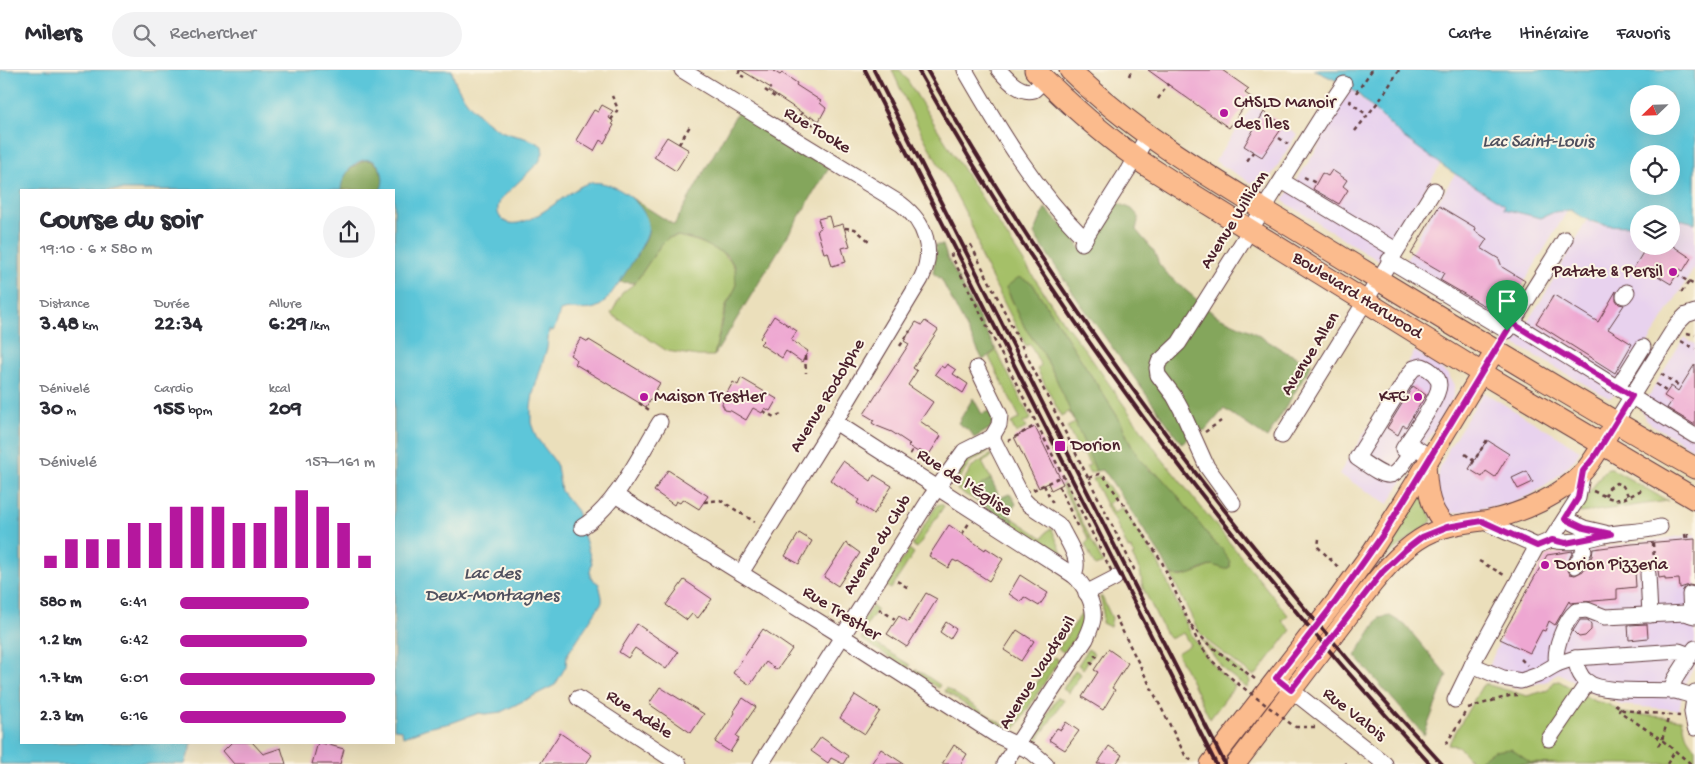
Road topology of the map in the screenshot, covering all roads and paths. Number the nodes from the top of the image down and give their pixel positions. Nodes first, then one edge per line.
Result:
1 (682, 70) edge
2 (740, 70) edge
3 (965, 70) edge
4 (999, 70) edge
5 (1070, 70) edge
6 (1129, 70) edge
7 (1372, 70) edge
8 (1399, 70) edge
9 (1040, 75) edge
10 (1128, 76) dead end
11 (744, 77) dead end
12 (1168, 84) dead end
13 (1344, 84) dead end
14 (764, 90) dead end
15 (612, 96) dead end
16 (777, 96) dead end
17 (1158, 99) dead end
18 (802, 113) dead end
19 (1368, 115) junction
20 (611, 120) dead end
21 (814, 125) dead end
22 (690, 126) dead end
23 (1355, 131) dead end
24 (1148, 135) junction
25 (679, 144) dead end
26 (1253, 152) dead end
27 (1135, 158) junction
28 (1247, 161) dead end
29 (1309, 179) dead end
30 (1282, 181) junction
31 (1316, 183) dead end
32 (1434, 190) dead end
33 (1264, 209) junction
34 (845, 228) dead end
35 (1251, 231) junction
36 (923, 232) joint
37 (1565, 239) dead end
38 (870, 241) dead end
39 (1392, 255) junction
40 (1676, 274) dead end
41 (1379, 280) junction
42 (1689, 282) junction
43 (1695, 285) edge
44 (1680, 294) dead end
45 (1366, 301) junction
46 (1695, 312) edge
47 (1510, 327) junction
48 (910, 331) dead end
49 (1686, 333) dead end
50 (1695, 335) edge
51 (1681, 340) dead end
52 (900, 346) dead end
53 (1439, 347) junction
54 (1643, 347) dead end
55 (1695, 349) edge
56 (1495, 351) junction
57 (805, 356) dead end
58 (1425, 367) junction
59 (977, 368) dead end
60 (806, 373) dead end
61 (1482, 373) junction
62 (1660, 373) dead end
63 (1654, 383) dead end
64 (1681, 387) dead end
65 (1618, 388) junction
66 (1667, 392) dead end
67 (1632, 396) junction
68 (639, 403) dead end
69 (763, 411) dead end
70 (781, 414) dead end
71 (656, 418) joint
72 (835, 422) junction
73 (1221, 422) dead end
74 (1615, 423) junction
75 (1036, 425) junction
76 (1194, 436) junction
77 (1282, 436) dead end
78 (1695, 436) edge
79 (992, 437) junction
80 (1487, 440) dead end
81 (1008, 442) dead end
82 (1602, 444) junction
83 (1403, 449) dead end
84 (1465, 454) dead end
85 (1428, 461) junction
86 (1474, 461) junction
87 (1472, 464) dead end
88 (1695, 468) edge
89 (1583, 471) junction
90 (1062, 476) junction
91 (1089, 478) junction
92 (1044, 485) junction
93 (1059, 486) dead end
94 (1646, 487) dead end
95 (938, 488) junction
96 (1589, 490) dead end
97 (1032, 491) dead end
98 (615, 495) junction
99 (1605, 496) junction
100 (1629, 497) junction
101 (1695, 499) edge
102 (704, 502) dead end
103 (1233, 503) dead end
104 (1052, 506) dead end
105 (1565, 519) junction
106 (970, 521) dead end
107 (1482, 521) junction
108 (759, 524) dead end
109 (1447, 527) junction
110 (582, 528) dead end
111 (1080, 532) dead end
112 (1656, 533) joint
113 (962, 534) dead end
114 (1611, 534) junction
115 (1686, 534) dead end
116 (1319, 539) dead end
117 (1552, 540) junction
118 (1582, 540) junction
119 (1687, 540) dead end
120 (1537, 546) junction
121 (1130, 561) dead end
122 (1479, 561) dead end
123 (1575, 566) dead end
124 (1340, 569) dead end
125 (1651, 570) joint
126 (741, 573) junction
127 (1112, 574) joint
128 (1073, 575) junction
129 (1507, 577) dead end
130 (897, 581) dead end
131 (910, 589) dead end
132 (1086, 593) junction
133 (1690, 594) dead end
134 (879, 609) dead end
135 (1650, 615) junction
136 (1693, 615) edge
137 (1115, 616) dead end
138 (894, 620) dead end
139 (1189, 622) junction
140 (843, 637) junction
141 (1693, 652) edge
142 (1094, 655) dead end
143 (1575, 658) junction
144 (1102, 659) dead end
145 (1090, 662) dead end
146 (1557, 664) junction
147 (1472, 665) junction
148 (1096, 667) dead end
149 (1276, 678) junction
150 (1256, 680) dead end
151 (1588, 682) junction
152 (1291, 690) junction
153 (1671, 691) junction
154 (1694, 694) edge
155 (1519, 695) dead end
156 (578, 698) dead end
157 (1461, 704) junction
158 (1669, 714) junction
159 (1681, 716) dead end
160 (1295, 727) dead end
161 (1695, 728) edge
162 (1549, 739) dead end
163 (1662, 740) junction
164 (1446, 744) dead end
165 (1016, 745) junction
166 (1658, 746) dead end
167 (1675, 751) junction
168 (1202, 763) edge
169 (1687, 763) edge
170 (679, 764) edge
171 (761, 764) edge
172 (1004, 764) edge
173 (1046, 764) edge
174 (1236, 764) edge
175 (1385, 764) edge
176 (1667, 764) edge
177 (1691, 764) edge

1 - 36 street, Rue Tooke
2 - 11 path
3 - 27 street
4 - 9 street
5 - 24 highway, Boulevard Harwood
6 - 10 path
7 - 19 path
8 - 19 path
9 - 27 highway, Boulevard Harwood
12 - 17 path
13 - 30 street, Avenue William
14 - 16 path
15 - 20 path
18 - 21 path
19 - 23 path
22 - 25 path
24 - 27 street
24 - 33 highway, Boulevard Harwood
26 - 28 path
27 - 35 highway, Boulevard Harwood
29 - 31 path
30 - 33 street, Avenue William
30 - 39 street
32 - 39 street, Avenue Allen
33 - 35 street, Avenue William
33 - 41 highway, Boulevard Harwood
34 - 38 path
35 - 45 highway, Boulevard Harwood
35 - 76 street, Avenue William
36 - 72 street, Avenue Rodolphe
37 - 47 street
39 - 41 street, Avenue Allen
39 - 47 street
40 - 42 path
41 - 45 street, Avenue Allen
41 - 56 highway, Boulevard Harwood
42 - 43 path
42 - 44 path
45 - 53 highway, Boulevard Harwood
45 - 77 street, Avenue Allen
46 - 67 street
47 - 56 street
47 - 65 street
48 - 52 path
49 - 50 path
51 - 55 path
53 - 58 street
53 - 61 highway, Boulevard Harwood
54 - 65 street
56 - 61 main road
56 - 74 highway, Boulevard Harwood
57 - 60 path
58 - 83 street
58 - 85 street
59 - 79 street
61 - 82 highway, Boulevard Harwood
61 - 85 main road
62 - 64 path
63 - 66 path
65 - 67 street
67 - 74 street
67 - 78 street
68 - 71 path
69 - 70 path
71 - 98 street
72 - 95 street, Rue de l'Église
72 - 126 street, Avenue Rodolphe
73 - 76 path
74 - 82 main road
74 - 88 highway, Boulevard Harwood
75 - 81 path
75 - 90 path
75 - 91 path
76 - 103 street, Avenue William
79 - 95 street, Avenue du Club
79 - 128 street
80 - 86 path
82 - 89 main road
82 - 101 highway, Boulevard Harwood
84 - 86 path
85 - 109 main road
85 - 149 main road
86 - 87 path
89 - 105 street
89 - 107 main road
90 - 92 path
90 - 127 path
91 - 121 path
91 - 139 path
92 - 97 path
92 - 104 path
93 - 111 path
94 - 100 path
95 - 128 street, Rue de l'Église
95 - 140 street, Avenue du Club
96 - 99 path
98 - 110 street
98 - 126 street, Rue Trestler
99 - 100 path
99 - 100 path
102 - 108 path
105 - 114 street
105 - 117 street
106 - 113 path
107 - 109 main road
107 - 120 street
109 - 152 main road
112 - 114 street
112 - 125 path
114 - 118 street
115 - 119 path
116 - 124 path
117 - 118 street
117 - 120 street
118 - 123 street
120 - 147 street
122 - 129 path
125 - 135 street
126 - 140 street, Rue Trestler
127 - 132 street
128 - 132 street, Avenue Vaudreuil
130 - 131 path
132 - 165 street, Avenue Vaudreuil
133 - 136 street
134 - 138 path
135 - 136 street
135 - 146 street
137 - 168 path
139 - 150 path
139 - 160 path, bridge
140 - 165 street, Rue Trestler
140 - 171 street, Avenue du Club
141 - 143 street
141 - 153 street
142 - 144 path
143 - 146 street
143 - 151 street
145 - 148 path
146 - 147 street
147 - 157 street
149 - 152 street, Rue Valois
149 - 168 main road
151 - 153 street
151 - 162 street
152 - 174 main road
152 - 175 street, Rue Valois
153 - 154 street
154 - 161 street
155 - 157 path
156 - 170 street, Rue Adèle
157 - 164 path
158 - 159 path
158 - 163 path
158 - 163 path
163 - 166 path
163 - 167 path
165 - 172 street, Avenue Vaudreuil
165 - 173 street, Rue Trestler
167 - 169 path
167 - 176 path
169 - 177 path

